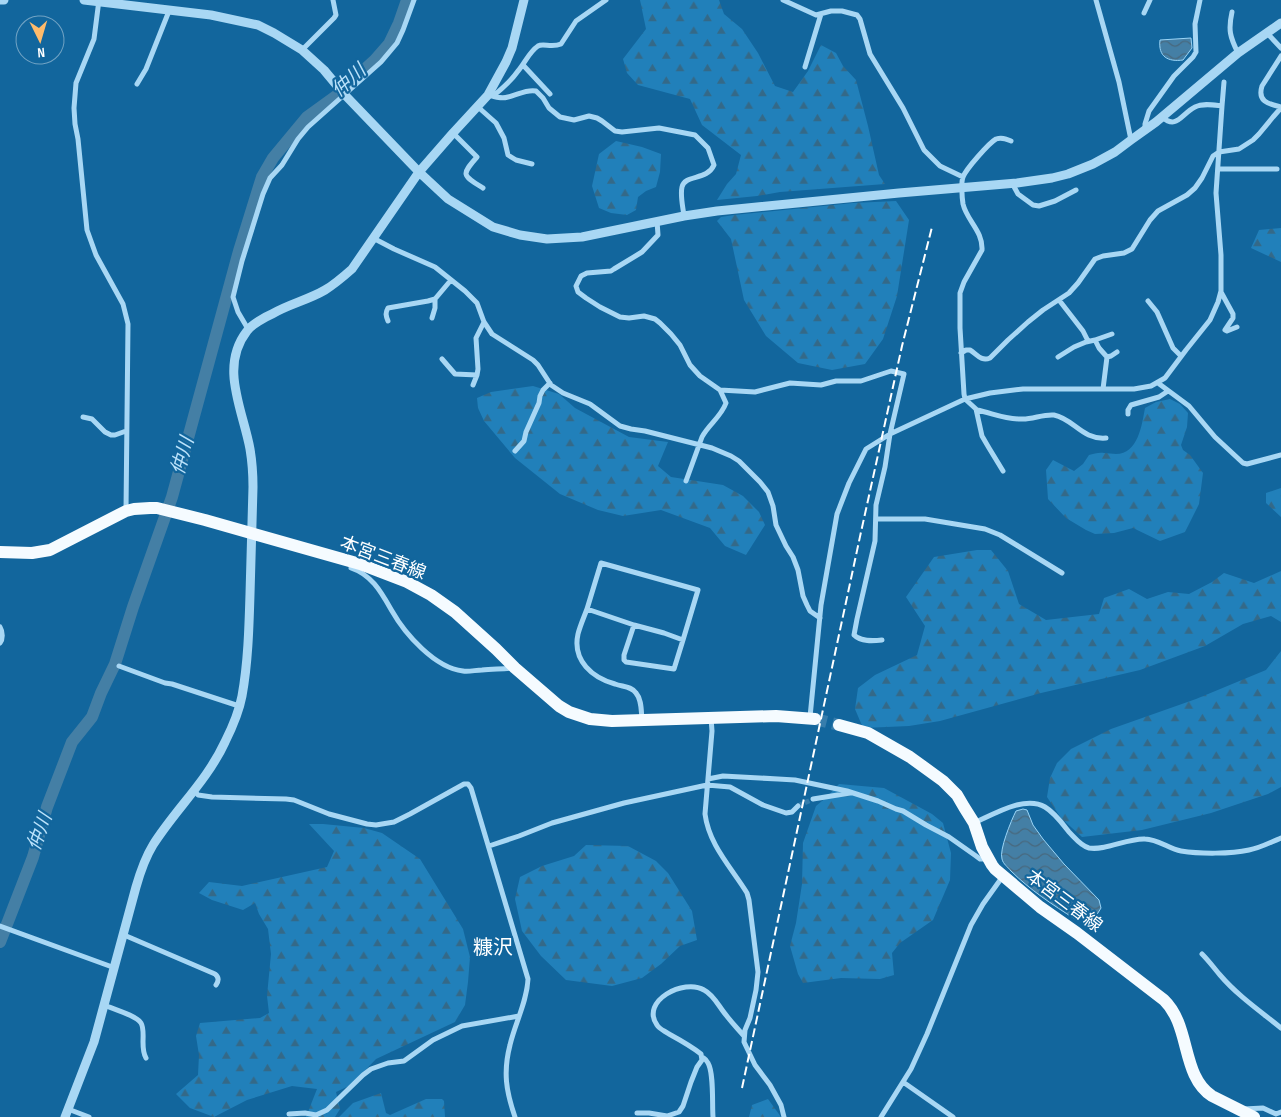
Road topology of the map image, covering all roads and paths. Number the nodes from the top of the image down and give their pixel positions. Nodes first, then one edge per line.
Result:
1 (84, 0) edge
2 (333, 0) edge
3 (414, 0) edge
4 (524, 0) edge
5 (606, 0) edge
6 (783, 0) edge
7 (1096, 0) edge
8 (1150, 0) edge
9 (1200, 0) edge
10 (99, 1) edge
11 (169, 11) junction
12 (1232, 12) dead end
13 (1144, 13) dead end
14 (821, 14) junction
15 (1281, 22) edge
16 (1266, 32) junction
17 (1281, 48) edge
18 (302, 50) junction
19 (1238, 53) junction
20 (1281, 56) edge
21 (523, 65) junction
22 (805, 67) dead end
23 (1224, 82) dead end
24 (137, 84) dead end
25 (344, 94) junction
26 (550, 94) dead end
27 (490, 95) junction
28 (1222, 106) junction
29 (478, 107) junction
30 (1281, 108) edge
31 (1162, 117) junction
32 (1144, 130) junction
33 (453, 133) junction
34 (1131, 140) junction
35 (1011, 141) dead end
36 (1219, 152) junction
37 (532, 164) dead end
38 (1218, 169) junction
39 (1277, 169) dead end
40 (419, 172) junction
41 (963, 177) junction
42 (1012, 184) junction
43 (483, 188) dead end
44 (962, 188) junction
45 (1076, 190) dead end
46 (684, 216) junction
47 (656, 221) junction
48 (373, 238) junction
49 (452, 280) junction
50 (1221, 291) junction
51 (435, 299) junction
52 (1059, 300) junction
53 (1148, 301) dead end
54 (432, 318) dead end
55 (388, 321) dead end
56 (484, 322) junction
57 (1237, 326) dead end
58 (248, 329) junction
59 (1112, 334) dead end
60 (1095, 340) junction
61 (1088, 342) junction
62 (1117, 352) dead end
63 (961, 353) junction
64 (1181, 356) junction
65 (1058, 357) dead end
66 (1106, 357) junction
67 (442, 359) dead end
68 (478, 375) junction
69 (550, 383) junction
70 (1158, 383) junction
71 (473, 385) dead end
72 (1102, 389) junction
73 (720, 390) junction
74 (1168, 391) junction
75 (965, 399) junction
76 (977, 410) junction
77 (1128, 414) dead end
78 (83, 417) dead end
79 (126, 431) junction
80 (890, 434) junction
81 (1106, 438) dead end
82 (700, 444) junction
83 (515, 451) dead end
84 (1281, 455) edge
85 (1003, 470) dead end
86 (686, 481) dead end
87 (126, 511) junction
88 (876, 519) junction
89 (251, 534) junction
90 (0, 552) edge
91 (345, 560) junction
92 (1062, 573) dead end
93 (587, 609) junction
94 (820, 618) junction
95 (634, 625) junction
96 (0, 627) edge
97 (683, 640) junction
98 (882, 640) dead end
99 (0, 643) edge
100 (119, 666) dead end
101 (515, 668) junction
102 (239, 706) junction
103 (711, 718) junction
104 (813, 719) joint
105 (642, 720) junction
106 (839, 725) tunnel mouth
107 (708, 778) junction
108 (707, 785) junction
109 (194, 790) junction
110 (850, 792) junction
111 (813, 799) tunnel mouth
112 (798, 806) tunnel mouth
113 (974, 823) junction
114 (1281, 838) edge
115 (489, 846) junction
116 (988, 859) junction
117 (1003, 876) junction
118 (0, 927) edge
119 (124, 934) junction
120 (1202, 954) dead end
121 (115, 968) junction
122 (216, 985) dead end
123 (104, 1005) junction
124 (519, 1016) junction
125 (1281, 1028) edge
126 (744, 1036) junction
127 (146, 1058) dead end
128 (702, 1058) junction
129 (903, 1082) junction
130 (1241, 1110) junction
131 (1281, 1112) edge
132 (67, 1113) edge
133 (637, 1113) dead end
134 (289, 1114) dead end
135 (89, 1117) edge
136 (515, 1117) edge
137 (713, 1117) edge
138 (784, 1117) edge
139 (881, 1117) edge
140 (953, 1117) edge
141 (1254, 1117) edge

1 - 10 street
2 - 18 street
3 - 25 street
4 - 27 street
5 - 21 street
6 - 14 street
7 - 34 street
8 - 13 street
9 - 32 street
10 - 11 street
10 - 79 street
11 - 18 street
11 - 24 street
12 - 19 street
14 - 22 street
14 - 41 street
15 - 16 street
16 - 17 street
16 - 19 street
18 - 25 street
19 - 31 street
20 - 30 street
21 - 26 street
21 - 27 street
23 - 28 street
25 - 40 street
25 - 58 street
27 - 29 street
27 - 46 street
28 - 31 street
28 - 36 street
29 - 33 street
29 - 37 street
30 - 36 street
31 - 32 street
32 - 34 street
33 - 40 street
33 - 43 street
34 - 42 street
35 - 41 street
36 - 38 street
36 - 52 street
38 - 39 street
38 - 50 street
40 - 47 street
40 - 48 street
41 - 44 street
42 - 44 street
42 - 45 street
44 - 46 street
44 - 63 street
46 - 47 street
47 - 73 street
48 - 49 street
48 - 58 street
49 - 51 street
49 - 56 street
50 - 57 street
50 - 64 street
51 - 54 street
51 - 55 street
52 - 61 street
52 - 63 street
53 - 64 street
56 - 68 street
56 - 69 street
58 - 89 street
59 - 60 street
60 - 61 street
60 - 66 street
61 - 65 street
62 - 66 street
63 - 75 street
64 - 70 street
66 - 72 street
67 - 68 street
68 - 71 street
69 - 82 street
69 - 83 street
70 - 72 street
70 - 74 street
72 - 75 street
73 - 80 street
73 - 82 street
74 - 77 street
74 - 84 street
75 - 76 street
75 - 80 street
76 - 81 street
76 - 85 street
78 - 79 street
79 - 87 street
80 - 88 street
80 - 94 street
82 - 86 street
82 - 94 street
87 - 89 main road, 本宮三春線
87 - 90 main road, 本宮三春線
88 - 92 street
88 - 98 street
89 - 91 main road, 本宮三春線
89 - 102 street
91 - 101 main road, 本宮三春線
91 - 101 street
93 - 95 street
93 - 97 street
93 - 105 street
94 - 104 street
95 - 97 street
95 - 97 street
96 - 99 street
100 - 102 street
101 - 105 main road, 本宮三春線
102 - 109 street
103 - 104 main road, 本宮三春線
103 - 105 main road, 本宮三春線
103 - 107 street
106 - 113 main road, 本宮三春線
107 - 108 street
107 - 110 street
108 - 112 street
108 - 115 street
108 - 126 street
109 - 115 street
109 - 119 street
110 - 111 street
110 - 116 street
113 - 114 street
113 - 116 main road, 本宮三春線
115 - 124 street
116 - 117 main road, 本宮三春線
117 - 129 street
117 - 130 main road, 本宮三春線
118 - 121 street
119 - 121 street
119 - 122 street
120 - 125 street
121 - 123 street
123 - 127 street
123 - 132 street
124 - 134 street
124 - 136 street
126 - 128 street
126 - 138 street
128 - 133 street
128 - 137 street
129 - 139 street
129 - 140 street
130 - 131 street
130 - 141 main road, 本宮三春線
132 - 135 street

